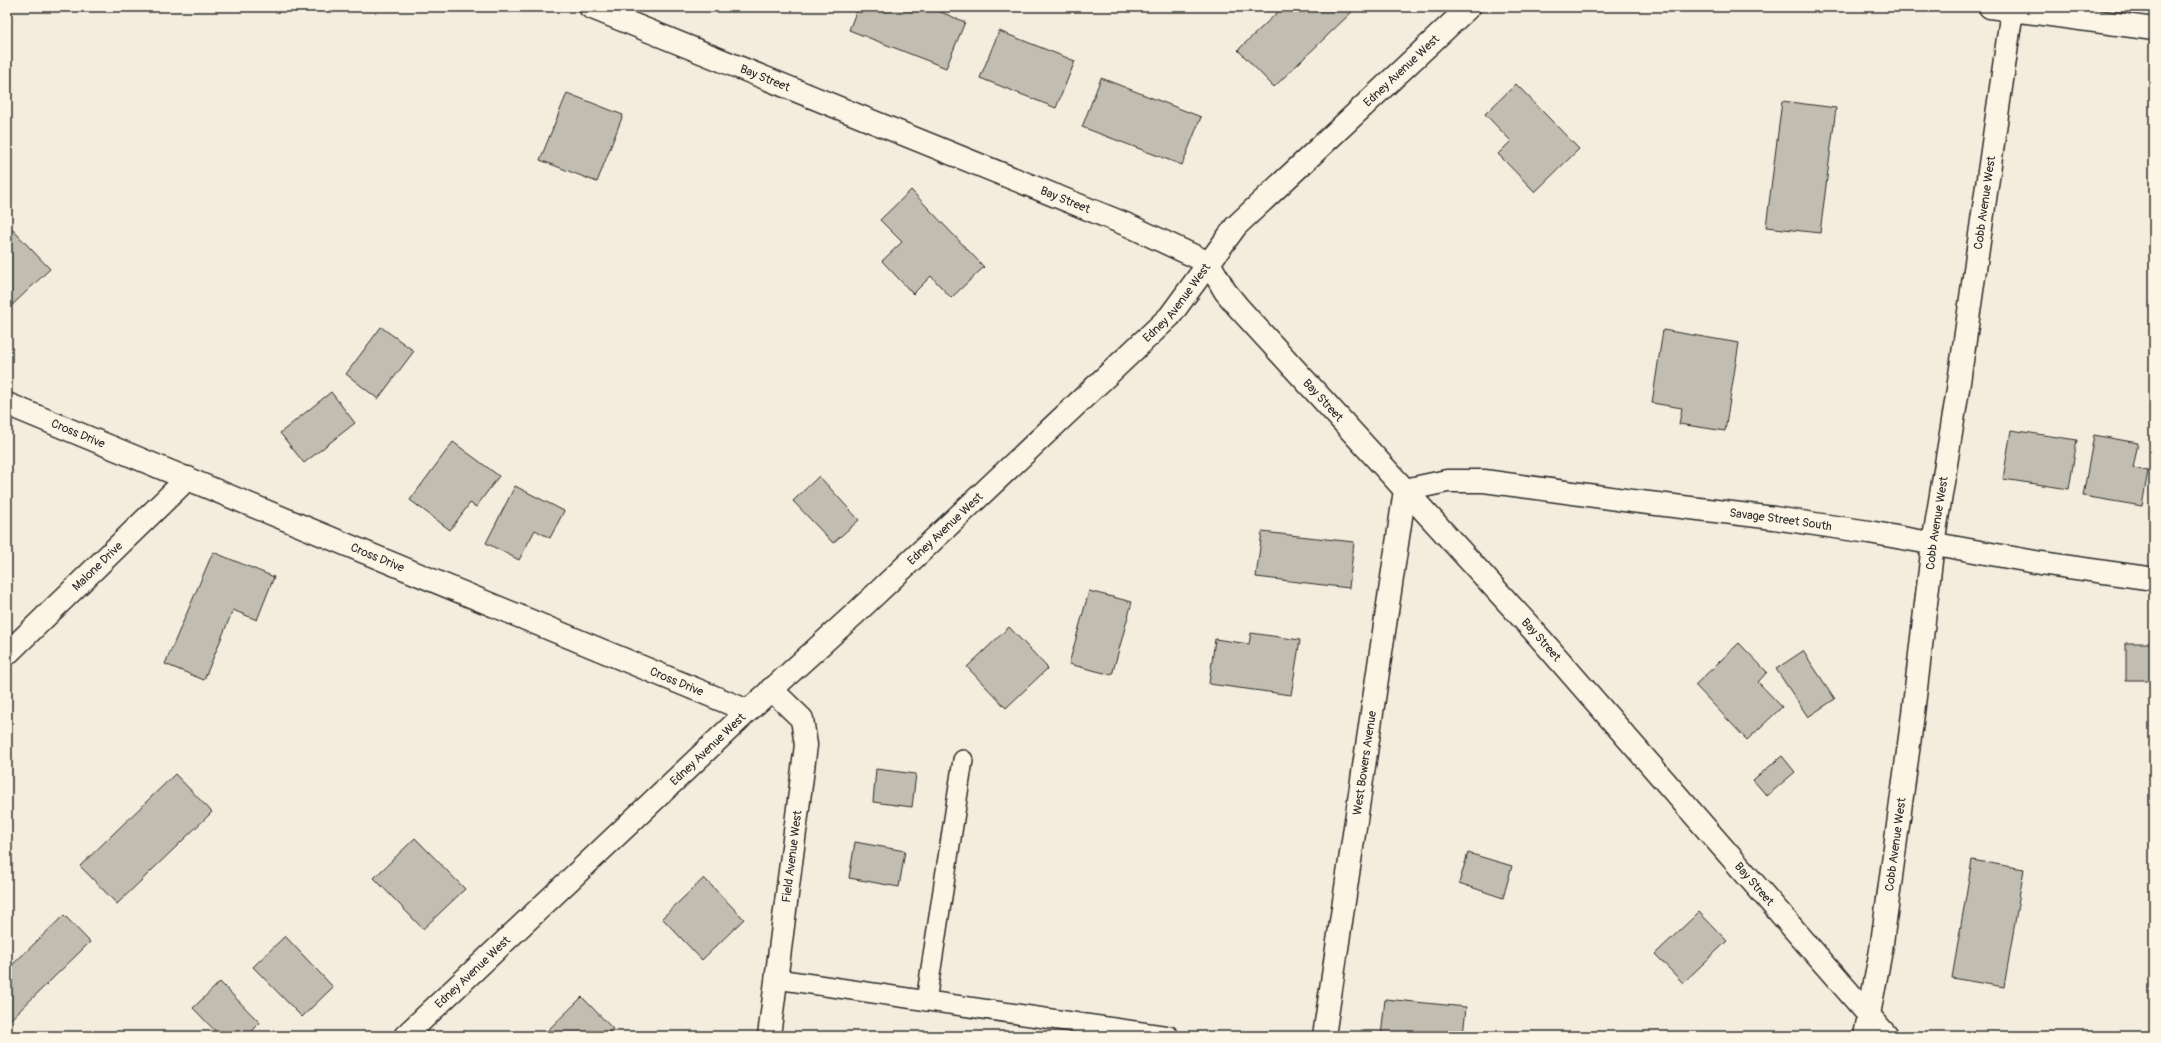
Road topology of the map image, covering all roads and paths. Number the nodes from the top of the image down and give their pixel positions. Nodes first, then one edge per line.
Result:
1 (590, 7) edge
2 (1469, 7) edge
3 (1990, 7) edge
4 (2012, 10) junction
5 (2154, 29) edge
6 (1209, 263) junction
7 (7, 404) edge
8 (188, 478) junction
9 (1405, 490) junction
10 (1933, 544) junction
11 (2154, 579) edge
12 (7, 654) edge
13 (771, 689) junction
14 (748, 711) junction
15 (963, 760) dead end
16 (777, 979) junction
17 (926, 1001) junction
18 (1869, 1015) junction
19 (405, 1036) edge
20 (769, 1036) edge
21 (1169, 1036) edge
22 (1324, 1036) edge
23 (1866, 1036) edge
24 (1887, 1036) edge

1 - 6 street, Bay Street
2 - 6 street, Edney Avenue West
3 - 4 street
4 - 5 street
4 - 10 street, Cobb Avenue West
6 - 9 street, Bay Street
6 - 13 street, Edney Avenue West
7 - 8 street, Cross Drive
8 - 12 street, Malone Drive
8 - 14 street, Cross Drive
9 - 10 street, Savage Street South
9 - 18 street, Bay Street
9 - 22 street, West Bowers Avenue
10 - 11 street, Savage Street South
10 - 18 street, Cobb Avenue West
13 - 14 street, Edney Avenue West
13 - 16 street, Field Avenue West
14 - 19 street, Edney Avenue West
15 - 17 lane
16 - 17 lane
16 - 20 street, Field Avenue West
17 - 21 lane
18 - 23 street, Cobb Avenue West
18 - 24 street, Bay Street

